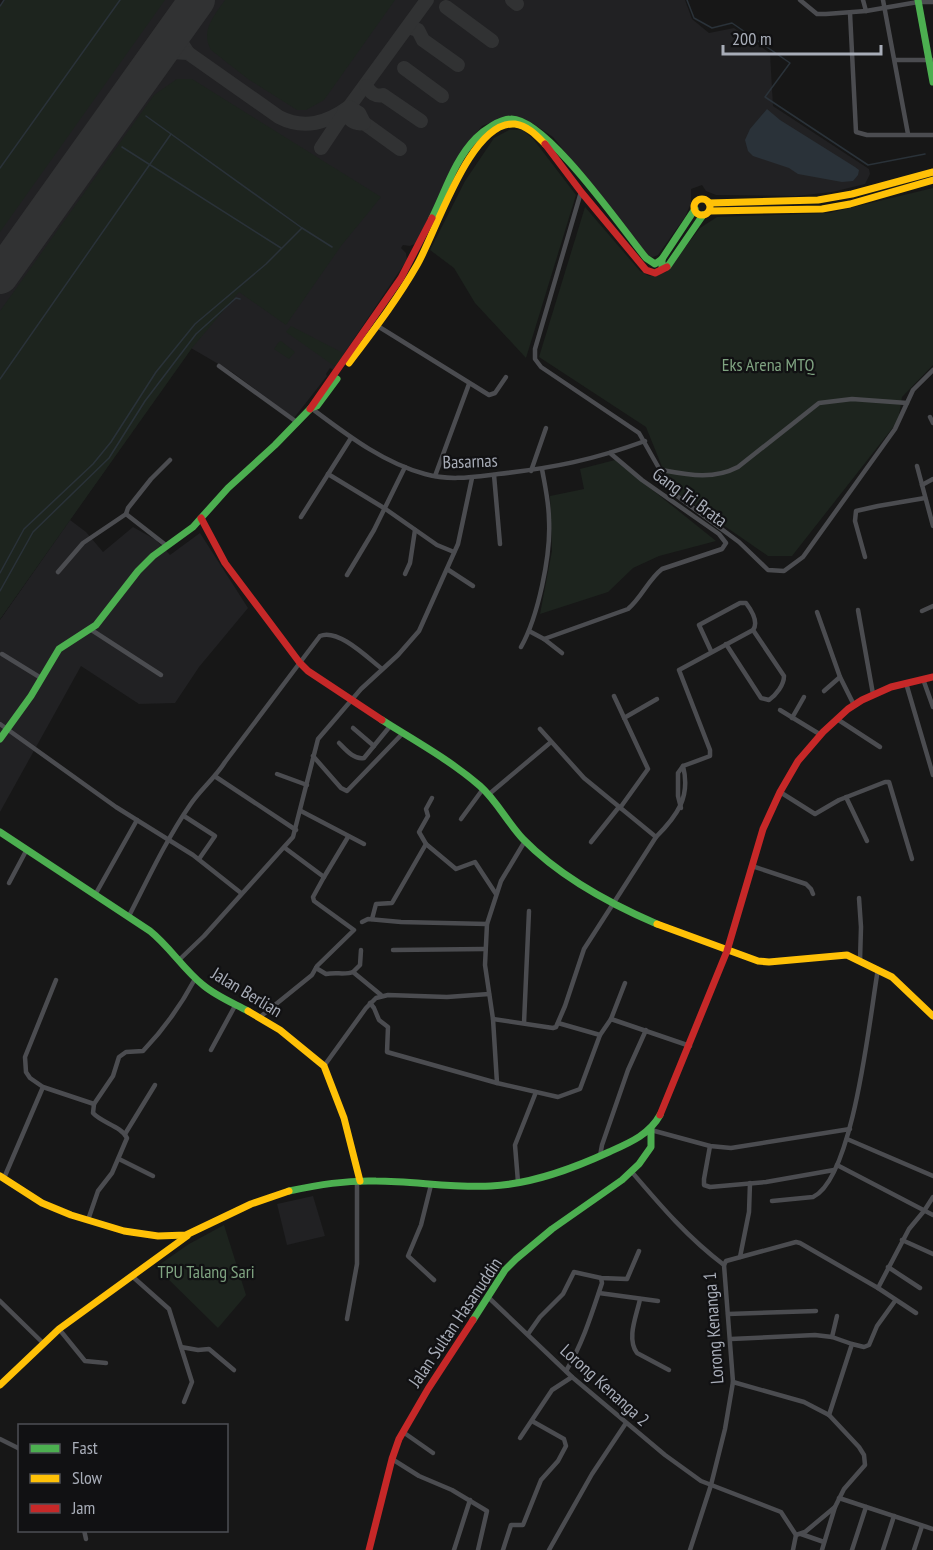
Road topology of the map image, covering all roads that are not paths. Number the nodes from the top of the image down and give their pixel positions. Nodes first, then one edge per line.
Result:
1 (800, 0) edge
2 (863, 0) edge
3 (883, 0) edge
4 (918, 1) edge
5 (933, 2) edge
6 (884, 8) junction
7 (866, 11) junction
8 (850, 13) junction
9 (895, 60) junction
10 (931, 60) edge
11 (933, 82) edge
12 (908, 134) junction
13 (933, 135) edge
14 (558, 154) junction
15 (933, 172) edge
16 (933, 180) edge
17 (581, 192) junction
18 (695, 209) junction
19 (707, 210) junction
20 (662, 259) junction
21 (668, 266) junction
22 (404, 280) junction
23 (376, 325) junction
24 (219, 366) dead end
25 (933, 370) edge
26 (506, 377) dead end
27 (469, 384) junction
28 (907, 403) junction
29 (311, 408) junction
30 (298, 423) junction
31 (546, 428) dead end
32 (351, 438) junction
33 (645, 441) junction
34 (610, 453) junction
35 (170, 460) dead end
36 (917, 466) dead end
37 (405, 467) junction
38 (542, 469) junction
39 (661, 470) junction
40 (531, 471) junction
41 (328, 474) junction
42 (494, 475) junction
43 (435, 476) junction
44 (472, 478) junction
45 (933, 479) edge
46 (922, 485) junction
47 (925, 498) junction
48 (384, 508) junction
49 (126, 514) junction
50 (201, 518) junction
51 (301, 518) dead end
52 (933, 526) edge
53 (415, 530) junction
54 (500, 544) dead end
55 (168, 546) junction
56 (454, 552) junction
57 (865, 557) dead end
58 (447, 570) junction
59 (57, 573) dead end
60 (405, 574) dead end
61 (348, 575) dead end
62 (473, 586) dead end
63 (933, 606) edge
64 (858, 610) dead end
65 (922, 611) dead end
66 (817, 612) dead end
67 (90, 629) junction
68 (529, 630) junction
69 (753, 630) junction
70 (544, 639) junction
71 (726, 644) junction
72 (520, 646) dead end
73 (711, 651) junction
74 (562, 653) dead end
75 (2, 654) dead end
76 (300, 663) junction
77 (382, 669) junction
78 (161, 675) dead end
79 (840, 677) junction
80 (933, 677) edge
81 (41, 678) junction
82 (923, 680) junction
83 (906, 683) junction
84 (824, 691) dead end
85 (873, 694) junction
86 (614, 696) dead end
87 (804, 697) dead end
88 (353, 699) junction
89 (657, 699) dead end
90 (854, 705) junction
91 (933, 707) edge
92 (780, 710) dead end
93 (624, 718) junction
94 (792, 718) junction
95 (837, 719) junction
96 (0, 724) edge
97 (391, 726) junction
98 (353, 728) dead end
99 (7, 729) junction
100 (540, 729) dead end
101 (403, 733) junction
102 (821, 735) junction
103 (0, 739) edge
104 (551, 742) junction
105 (339, 743) dead end
106 (374, 746) junction
107 (880, 747) dead end
108 (313, 756) junction
109 (683, 766) junction
110 (277, 774) dead end
111 (933, 775) edge
112 (216, 777) junction
113 (307, 785) junction
114 (486, 792) junction
115 (780, 792) junction
116 (846, 797) junction
117 (432, 798) dead end
118 (620, 808) junction
119 (681, 808) junction
120 (301, 811) junction
121 (184, 816) junction
122 (461, 819) dead end
123 (137, 820) junction
124 (296, 830) junction
125 (0, 834) edge
126 (348, 837) junction
127 (656, 837) junction
128 (169, 841) junction
129 (525, 841) junction
130 (867, 841) dead end
131 (591, 842) dead end
132 (364, 844) dead end
133 (426, 844) junction
134 (285, 848) junction
135 (26, 851) junction
136 (912, 859) dead end
137 (199, 860) junction
138 (752, 866) junction
139 (324, 877) junction
140 (9, 883) dead end
141 (241, 893) junction
142 (813, 894) dead end
143 (95, 895) junction
144 (496, 895) junction
145 (859, 898) dead end
146 (613, 904) junction
147 (529, 911) dead end
148 (129, 916) junction
149 (372, 919) junction
150 (362, 922) dead end
151 (487, 924) junction
152 (485, 949) junction
153 (361, 950) dead end
154 (393, 950) dead end
155 (727, 951) junction
156 (179, 960) junction
157 (860, 961) junction
158 (316, 968) junction
159 (878, 969) junction
160 (353, 972) junction
161 (195, 979) junction
162 (56, 980) dead end
163 (625, 983) dead end
164 (489, 994) junction
165 (381, 995) junction
166 (370, 1003) junction
167 (236, 1004) junction
168 (933, 1016) edge
169 (260, 1017) junction
170 (493, 1019) junction
171 (611, 1019) junction
172 (524, 1023) junction
173 (558, 1023) junction
174 (646, 1030) junction
175 (600, 1035) junction
176 (690, 1046) junction
177 (211, 1050) dead end
178 (324, 1066) junction
179 (497, 1083) junction
180 (154, 1084) dead end
181 (43, 1087) junction
182 (536, 1092) junction
183 (94, 1104) junction
184 (850, 1129) junction
185 (651, 1130) junction
186 (125, 1134) junction
187 (847, 1139) junction
188 (710, 1146) junction
189 (600, 1156) junction
190 (119, 1160) junction
191 (836, 1167) junction
192 (631, 1171) junction
193 (153, 1176) dead end
194 (933, 1176) edge
195 (2, 1177) edge
196 (359, 1181) junction
197 (518, 1182) junction
198 (750, 1183) junction
199 (431, 1185) junction
200 (933, 1197) edge
201 (772, 1201) dead end
202 (924, 1211) junction
203 (933, 1215) edge
204 (88, 1220) junction
205 (188, 1236) junction
206 (902, 1240) junction
207 (639, 1251) dead end
208 (933, 1254) edge
209 (740, 1257) junction
210 (724, 1265) junction
211 (888, 1267) junction
212 (133, 1277) junction
213 (601, 1278) junction
214 (434, 1280) dead end
215 (878, 1288) junction
216 (920, 1288) dead end
217 (599, 1293) junction
218 (488, 1297) junction
219 (640, 1299) junction
220 (0, 1301) edge
221 (658, 1301) dead end
222 (895, 1301) junction
223 (816, 1311) dead end
224 (916, 1313) dead end
225 (728, 1314) junction
226 (837, 1316) dead end
227 (347, 1319) dead end
228 (59, 1329) junction
229 (528, 1334) junction
230 (832, 1337) junction
231 (730, 1339) junction
232 (43, 1343) junction
233 (852, 1344) junction
234 (182, 1347) junction
235 (106, 1363) dead end
236 (669, 1370) dead end
237 (234, 1371) dead end
238 (566, 1371) junction
239 (572, 1377) junction
240 (733, 1382) junction
241 (0, 1384) edge
242 (184, 1402) dead end
243 (829, 1415) junction
244 (532, 1421) junction
245 (626, 1423) junction
246 (403, 1432) junction
247 (520, 1438) dead end
248 (0, 1439) edge
249 (18, 1448) edge
250 (433, 1454) dead end
251 (392, 1459) junction
252 (711, 1485) junction
253 (839, 1498) junction
254 (470, 1500) junction
255 (835, 1507) junction
256 (866, 1507) junction
257 (894, 1516) junction
258 (922, 1526) junction
259 (933, 1529) edge
260 (84, 1532) edge
261 (798, 1534) junction
262 (86, 1539) dead end
263 (824, 1542) junction
264 (369, 1550) edge
265 (454, 1550) edge
266 (478, 1550) edge
267 (503, 1550) edge
268 (549, 1550) edge
269 (690, 1550) edge
270 (793, 1550) edge
271 (822, 1550) edge
272 (852, 1550) edge
273 (883, 1550) edge
274 (914, 1550) edge

1 - 8 street
2 - 7 street
3 - 6 street
4 - 5 street
4 - 6 street
4 - 10 main road
6 - 7 street
6 - 9 street
7 - 8 street
8 - 12 street
9 - 10 street
9 - 12 street
10 - 11 main road
12 - 13 street
14 - 17 main road
14 - 20 main road
14 - 22 main road
15 - 19 main road
16 - 19 main road
17 - 21 main road
17 - 33 street
18 - 19 main road
18 - 19 main road
18 - 20 main road
19 - 21 main road
20 - 21 main road
22 - 23 main road
22 - 29 main road
23 - 27 street
23 - 29 main road
24 - 30 street
25 - 28 street
26 - 27 street
27 - 43 street
28 - 39 street
28 - 39 street
29 - 30 main road
29 - 32 street, Basarnas
30 - 50 main road
31 - 40 street
32 - 37 street, Basarnas
32 - 41 street
33 - 34 street, Basarnas
33 - 39 street
34 - 38 street, Basarnas
34 - 70 street, Gang Tri Brata
35 - 49 street
36 - 46 street
37 - 43 street, Basarnas
37 - 48 street
38 - 40 street, Basarnas
38 - 68 street
40 - 42 street, Basarnas
41 - 48 street
41 - 51 street
42 - 44 street, Basarnas
42 - 54 street
43 - 44 street, Basarnas
44 - 56 street
45 - 46 street
46 - 47 street
47 - 52 street
47 - 57 street
48 - 53 street
48 - 61 street
49 - 55 street
49 - 59 street
50 - 55 main road
50 - 76 main road
53 - 56 street
53 - 60 street
55 - 67 main road
56 - 58 street
58 - 62 street
58 - 77 street
63 - 65 street
64 - 85 street
66 - 79 street
67 - 78 street
67 - 81 main road
68 - 70 street
68 - 72 street
69 - 71 street
69 - 71 street
69 - 73 street
70 - 74 street
71 - 73 street
73 - 109 street
75 - 81 street
76 - 77 street
76 - 88 main road
76 - 112 street
77 - 88 street
79 - 84 street
79 - 90 street
80 - 82 main road, Jalan Sultan Hasanuddin
81 - 99 main road
82 - 83 main road, Jalan Sultan Hasanuddin
82 - 91 street
83 - 85 main road, Jalan Sultan Hasanuddin
83 - 111 street
85 - 90 main road, Jalan Sultan Hasanuddin
86 - 93 street
87 - 94 street
88 - 97 main road
88 - 108 street
89 - 93 street
90 - 95 main road, Jalan Sultan Hasanuddin
92 - 94 street
93 - 118 street
94 - 102 street
95 - 102 main road, Jalan Sultan Hasanuddin
95 - 107 street
96 - 99 street
97 - 101 main road
97 - 106 street
98 - 106 street
99 - 103 main road
99 - 123 street
100 - 104 street
101 - 108 street
101 - 114 main road
102 - 115 main road, Jalan Sultan Hasanuddin
104 - 114 street
104 - 118 street
105 - 106 street
108 - 113 street
109 - 119 street
109 - 119 street
110 - 113 street
112 - 121 street
112 - 124 street
113 - 120 street
114 - 122 street
114 - 129 main road
115 - 116 street
115 - 138 main road, Jalan Sultan Hasanuddin
116 - 130 street
116 - 136 street
117 - 133 street
118 - 127 street
118 - 131 street
119 - 127 street
120 - 124 street
120 - 126 street
121 - 128 street
121 - 137 street
123 - 128 street
123 - 143 street
124 - 134 street
125 - 135 main road, Jalan Berlian
126 - 132 street
126 - 139 street
127 - 146 street
128 - 137 street
128 - 148 street
129 - 144 street
129 - 146 main road
133 - 144 street
133 - 149 street
134 - 139 street
134 - 141 street
135 - 140 street
135 - 143 main road, Jalan Berlian
137 - 141 street
138 - 142 street
138 - 155 main road, Jalan Sultan Hasanuddin
139 - 158 street
141 - 156 street
143 - 148 main road, Jalan Berlian
144 - 151 street
145 - 157 street
146 - 155 main road
146 - 173 street
147 - 172 street
148 - 156 main road, Jalan Berlian
149 - 150 street
149 - 151 street
151 - 152 street
152 - 154 street
152 - 164 street
153 - 160 street
155 - 157 main road
155 - 176 main road, Jalan Sultan Hasanuddin
156 - 161 main road, Jalan Berlian
157 - 159 main road
158 - 160 street
158 - 169 street
159 - 168 main road
159 - 184 street
160 - 165 street
161 - 167 main road, Jalan Berlian
161 - 183 street
162 - 181 street
163 - 171 street
164 - 165 street
164 - 170 street
165 - 166 street
166 - 178 street
166 - 179 street
167 - 169 main road, Jalan Berlian
167 - 177 street
169 - 178 main road, Jalan Berlian
170 - 172 street
170 - 179 street
171 - 174 street
171 - 175 street
172 - 173 street
173 - 175 street
174 - 176 street
174 - 189 street
175 - 182 street
176 - 185 main road, Jalan Sultan Hasanuddin
178 - 196 main road, Jalan Berlian
179 - 182 street
180 - 186 street
181 - 183 street
181 - 195 street
182 - 197 street
183 - 186 street
184 - 187 street
184 - 188 street
185 - 188 street
185 - 189 main road
185 - 192 main road, Jalan Sultan Hasanuddin
186 - 190 street
187 - 191 street
187 - 194 street
188 - 198 street
189 - 197 main road
190 - 193 street
190 - 204 street
191 - 198 street
191 - 201 street
191 - 202 street
192 - 210 street, Lorong Kenanga 1
192 - 218 main road, Jalan Sultan Hasanuddin
195 - 204 main road
196 - 199 main road
196 - 205 main road
196 - 227 street
197 - 199 main road
198 - 209 street
199 - 214 street
200 - 202 street
202 - 203 street
202 - 206 street
204 - 205 main road
205 - 212 main road
206 - 208 street
206 - 211 street
207 - 213 street
209 - 210 street
209 - 215 street
210 - 225 street, Lorong Kenanga 1
211 - 215 street
211 - 216 street
212 - 228 main road
212 - 234 street
213 - 217 street
213 - 229 street
215 - 222 street
217 - 219 street
217 - 238 street
218 - 229 street, Lorong Kenanga 2
218 - 246 main road, Jalan Sultan Hasanuddin
219 - 221 street
219 - 236 street
220 - 232 street
222 - 224 street
222 - 233 street
223 - 225 street
225 - 231 street, Lorong Kenanga 1
226 - 230 street
228 - 232 main road
228 - 235 street
229 - 238 street, Lorong Kenanga 2
230 - 231 street
230 - 233 street
231 - 240 street, Lorong Kenanga 1
232 - 241 main road
233 - 243 street
234 - 237 street
234 - 242 street
238 - 239 street, Lorong Kenanga 2
239 - 244 street
239 - 245 street, Lorong Kenanga 2
240 - 243 street
240 - 252 street, Lorong Kenanga 1
243 - 253 street
244 - 247 street
244 - 267 street
245 - 252 street, Lorong Kenanga 2
245 - 268 street
246 - 250 street
246 - 251 main road, Jalan Sultan Hasanuddin
248 - 249 street
251 - 254 street
251 - 264 main road, Jalan Sultan Hasanuddin
252 - 261 street, Lorong Kenanga 2
252 - 269 street, Lorong Kenanga 1
253 - 255 street
253 - 256 street
254 - 265 street
254 - 266 street
255 - 261 street
255 - 263 street
256 - 257 street
256 - 272 street
257 - 258 street
257 - 273 street
258 - 259 street
258 - 274 street
260 - 262 street
261 - 263 street
261 - 270 street
263 - 271 street

